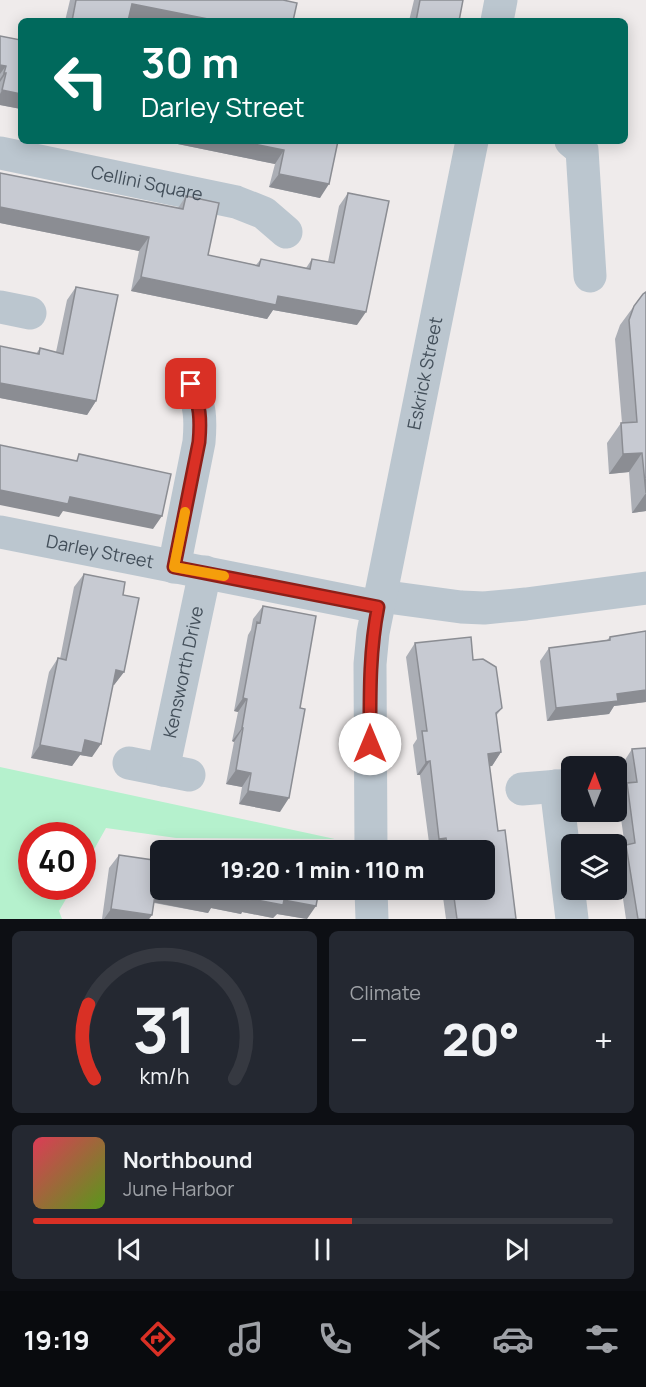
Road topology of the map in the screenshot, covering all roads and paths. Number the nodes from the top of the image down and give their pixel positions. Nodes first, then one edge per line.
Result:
1 (501, 0) edge
2 (498, 18) edge
3 (471, 144) edge
4 (575, 144) edge
5 (0, 153) edge
6 (286, 232) dead end
7 (590, 276) dead end
8 (191, 384) dead end
9 (0, 532) edge
10 (190, 569) junction
11 (646, 588) edge
12 (379, 602) junction
13 (129, 763) dead end
14 (561, 786) edge
15 (522, 789) dead end
16 (566, 822) edge
17 (371, 840) edge
18 (371, 900) edge
19 (372, 919) edge
20 (572, 919) edge

1 - 2 street
3 - 12 street, Eskrick Street
4 - 7 street
5 - 6 street, Cellini Square
8 - 10 street, Kensworth Drive
9 - 10 street, Darley Street
10 - 12 street, Darley Street
10 - 13 street, Kensworth Drive
11 - 12 street, Darley Street
12 - 17 street, Eskrick Street
14 - 15 street
16 - 20 street
18 - 19 street

